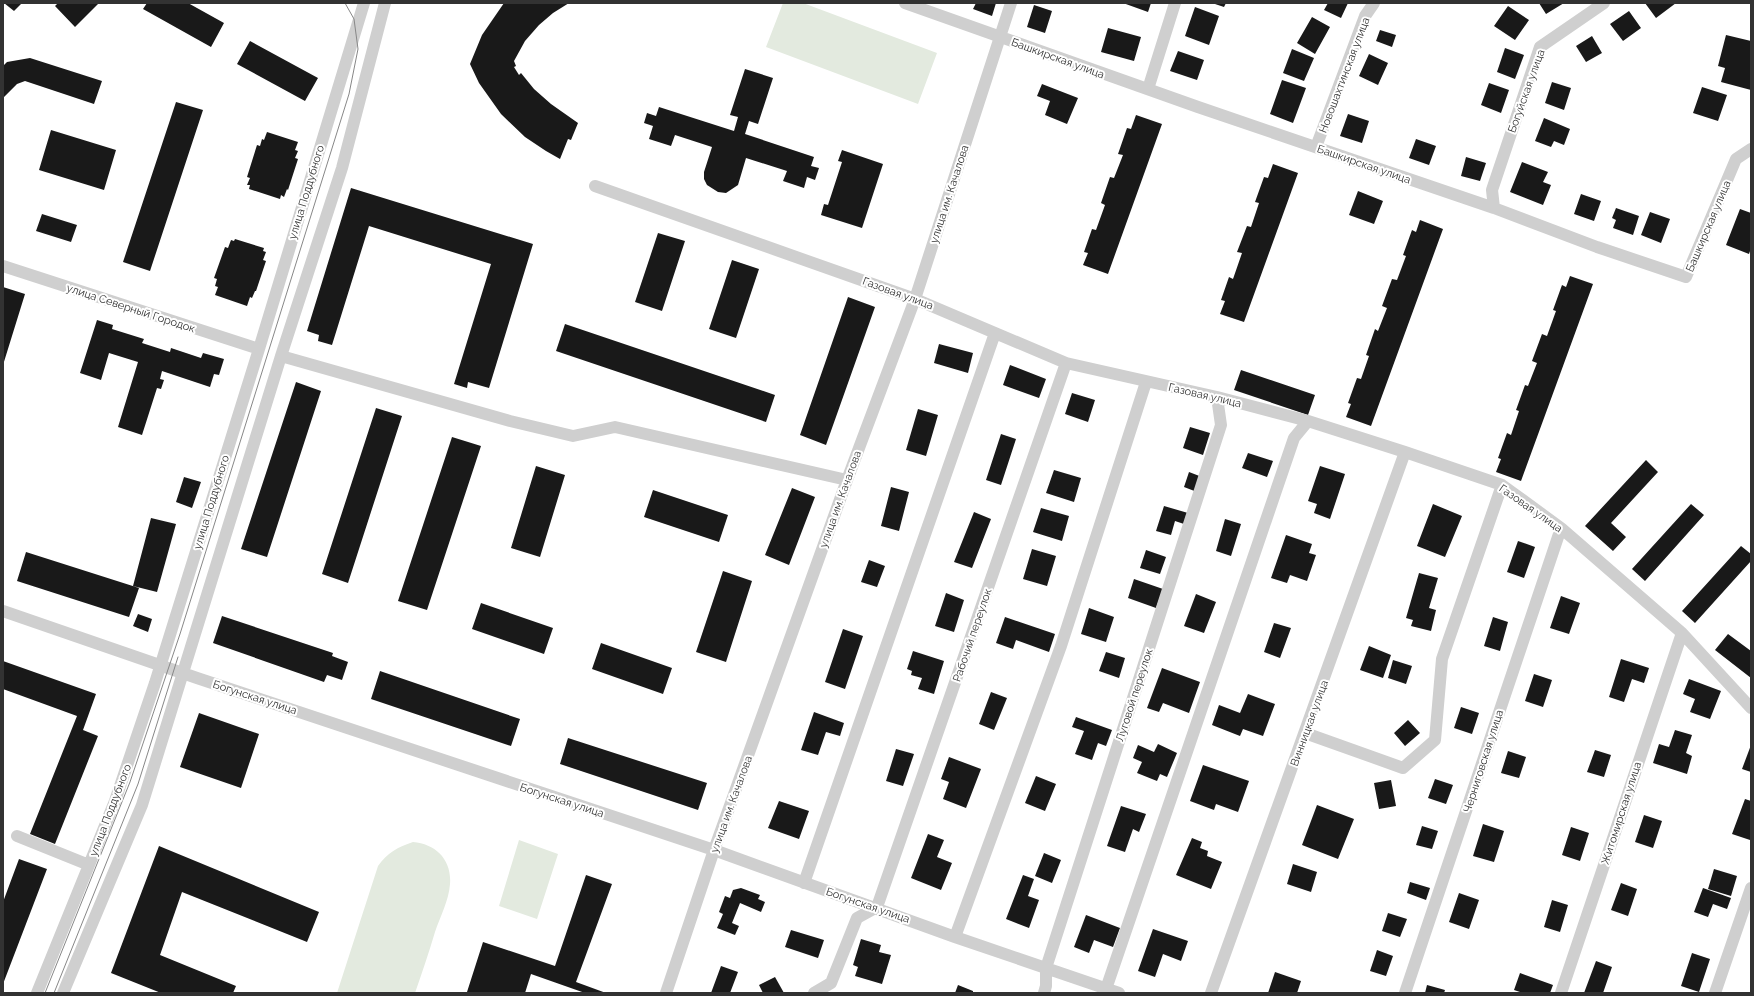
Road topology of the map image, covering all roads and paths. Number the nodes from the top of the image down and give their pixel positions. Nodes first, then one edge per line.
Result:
1 (364, 3) edge
2 (386, 3) edge
3 (905, 3) edge
4 (1011, 3) edge
5 (1175, 3) edge
6 (1374, 3) edge
7 (1604, 3) edge
8 (1000, 36) junction
9 (1148, 89) junction
10 (1316, 147) junction
11 (1751, 149) edge
12 (595, 186) dead end
13 (1494, 208) junction
14 (3, 266) edge
15 (915, 299) junction
16 (995, 332) junction
17 (259, 349) junction
18 (281, 356) junction
19 (1066, 363) junction
20 (1146, 382) junction
21 (1217, 397) junction
22 (1308, 421) junction
23 (1406, 452) junction
24 (847, 480) junction
25 (1502, 485) junction
26 (1560, 528) junction
27 (3, 611) edge
28 (1682, 633) junction
29 (160, 665) junction
30 (184, 673) junction
31 (1751, 708) edge
32 (1305, 733) junction
33 (17, 836) dead end
34 (714, 850) junction
35 (89, 865) junction
36 (804, 883) junction
37 (1751, 888) edge
38 (877, 908) junction
39 (955, 937) junction
40 (1046, 968) junction
41 (1106, 988) junction
42 (37, 993) edge
43 (63, 993) edge
44 (666, 993) edge
45 (814, 993) edge
46 (1044, 993) edge
47 (1119, 993) edge
48 (1211, 993) edge
49 (1405, 993) edge
50 (1561, 993) edge
51 (1715, 993) edge

1 - 17 street, улица Поддубного
2 - 18 street
3 - 8 street, Башкирская улица
4 - 8 street, улица им. Качалова
5 - 9 street
6 - 10 street, Новошахтинская улица
7 - 13 street, Богуйская улица
8 - 9 street, Башкирская улица
8 - 15 street, улица им. Качалова
9 - 10 street, Башкирская улица
10 - 13 street, Башкирская улица
11 - 13 street, Башкирская улица
12 - 15 street, Газовая улица
14 - 17 street, улица Северный Городок
15 - 16 street, Газовая улица
15 - 24 street, улица им. Качалова
16 - 19 street, Газовая улица
16 - 36 street
17 - 29 street, улица Поддубного
18 - 24 street
18 - 30 street
19 - 20 street, Газовая улица
19 - 38 street, Рабочий переулок
20 - 21 street, Газовая улица
20 - 39 street
21 - 22 street, Газовая улица
21 - 40 street, Луговой переулок
22 - 23 street, Газовая улица
22 - 41 street
23 - 25 street, Газовая улица
23 - 32 street, Винницкая улица
24 - 34 street, улица им. Качалова
25 - 26 street, Газовая улица
25 - 32 street
26 - 28 street, Газовая улица
26 - 49 street, Черниговская улица
27 - 29 street, Богунская улица
28 - 31 street, Газовая улица
28 - 50 street, Житомирская улица
29 - 30 street, Богунская улица
29 - 35 street, улица Поддубного
30 - 34 street, Богунская улица
30 - 43 street
32 - 48 street, Винницкая улица
33 - 35 street
34 - 36 street, Богунская улица
34 - 44 street, улица им. Качалова
35 - 42 street, улица Поддубного
36 - 38 street, Богунская улица
37 - 51 street
38 - 39 street, Богунская улица
38 - 45 street
39 - 40 street, Богунская улица
40 - 41 street, Богунская улица
40 - 46 street, Луговой переулок
41 - 47 street, Богунская улица

